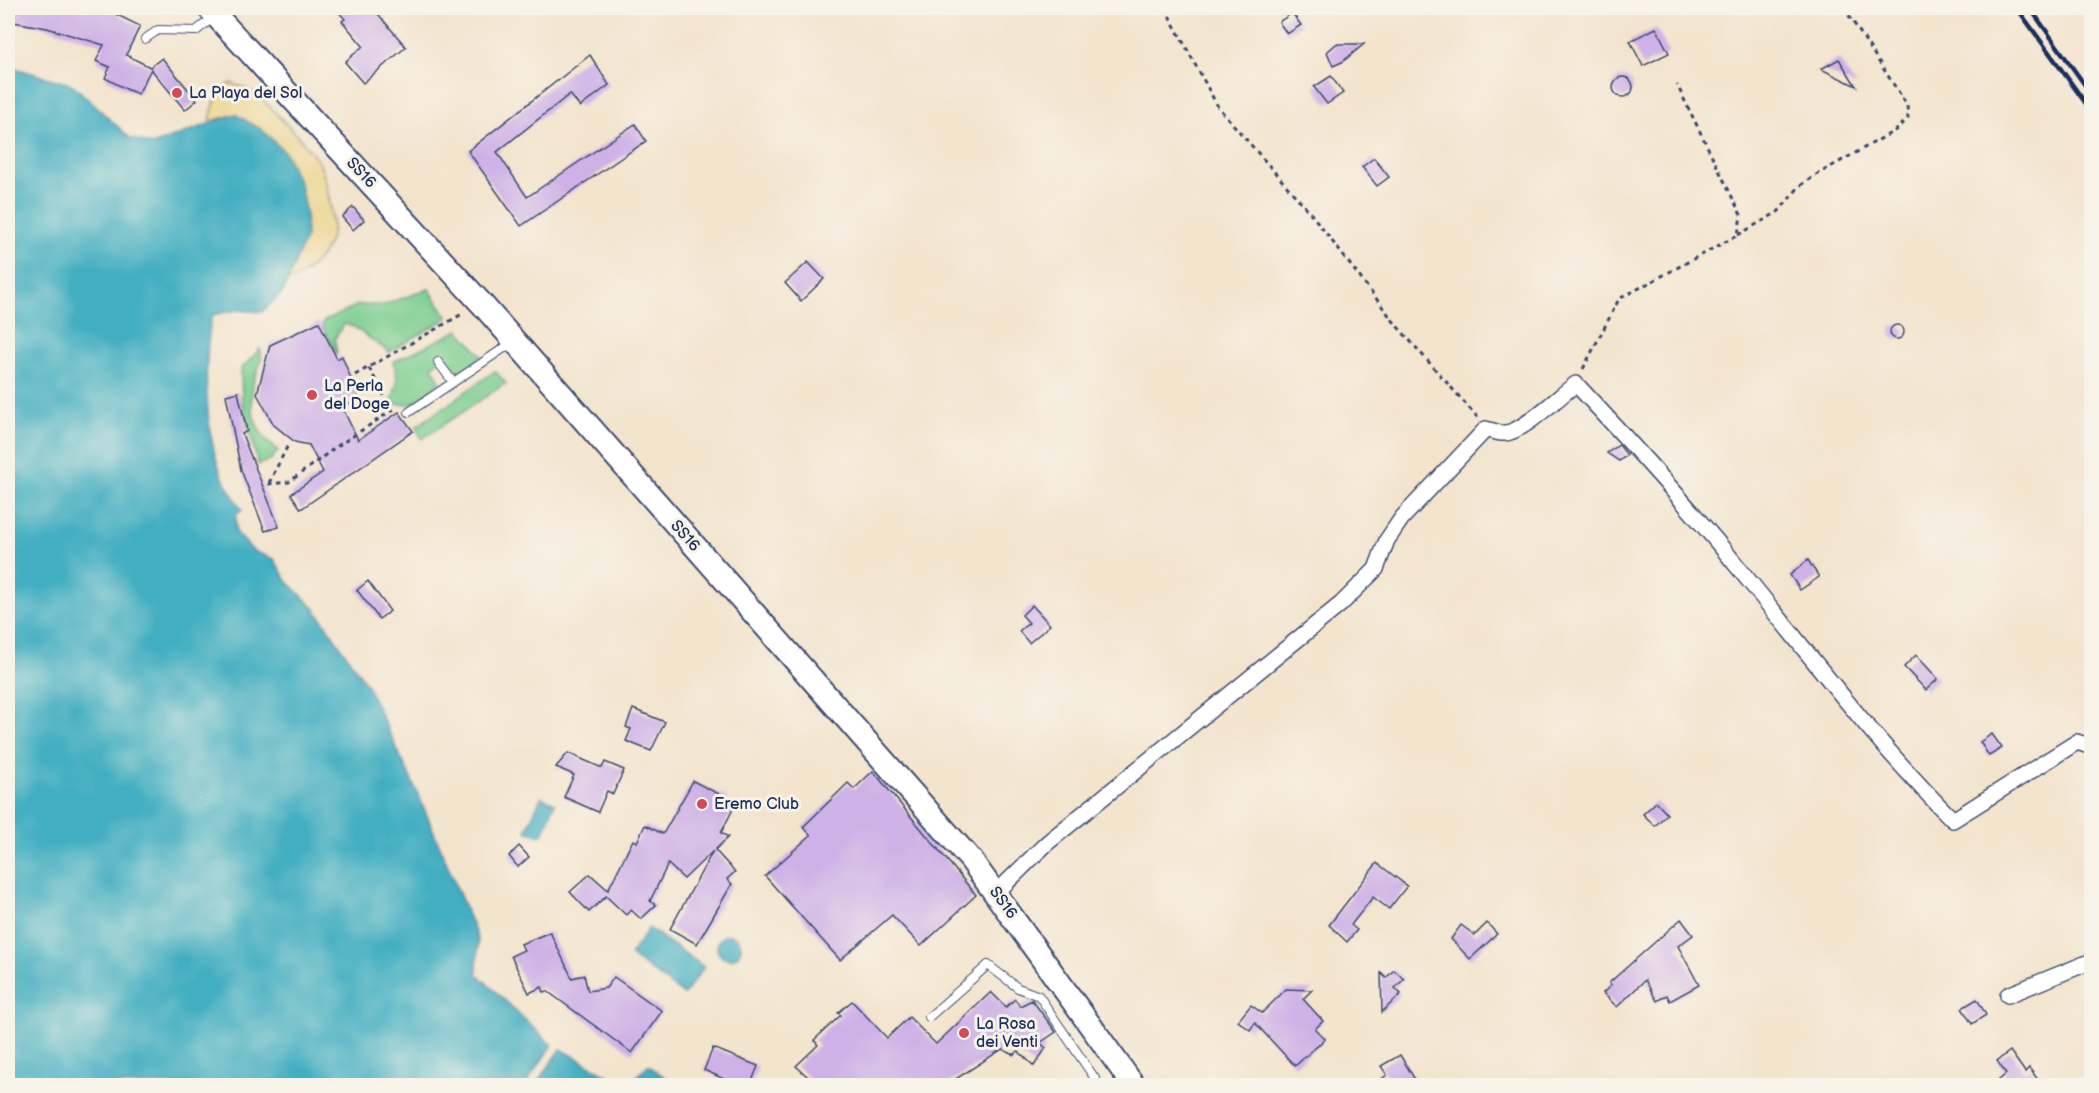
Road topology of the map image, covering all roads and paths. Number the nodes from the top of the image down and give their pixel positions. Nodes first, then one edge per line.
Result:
1 (1165, 8) edge
2 (1844, 8) edge
3 (213, 11) edge
4 (145, 39) dead end
5 (1677, 85) dead end
6 (1738, 235) junction
7 (481, 303) junction
8 (515, 341) junction
9 (438, 362) dead end
10 (369, 368) junction
11 (355, 375) dead end
12 (453, 382) junction
13 (1576, 384) junction
14 (392, 410) junction
15 (409, 412) joint
16 (1486, 429) junction
17 (288, 445) dead end
18 (2091, 747) edge
19 (996, 893) junction
20 (2091, 961) edge
21 (2008, 995) dead end
22 (929, 1017) dead end
23 (1100, 1086) edge
24 (1134, 1086) edge

1 - 16 path
2 - 6 path
3 - 4 lane
3 - 7 main road, SS16
5 - 6 path
6 - 13 path
7 - 8 main road, SS16
7 - 10 path
8 - 12 lane
8 - 19 main road, SS16
9 - 12 lane
10 - 11 path
10 - 14 path
12 - 15 lane
13 - 16 street
13 - 18 street
14 - 15 path
14 - 17 path
16 - 19 street
19 - 24 main road, SS16
20 - 21 street
22 - 23 lane

